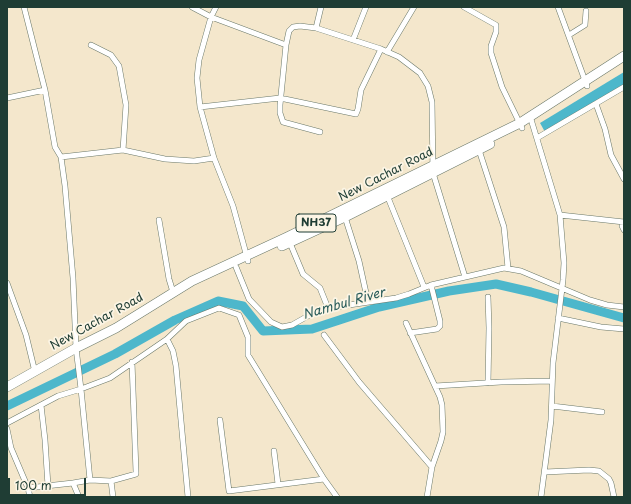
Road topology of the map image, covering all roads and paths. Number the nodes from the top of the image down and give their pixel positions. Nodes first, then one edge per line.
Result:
1 (24, 7) edge
2 (192, 7) edge
3 (216, 7) edge
4 (321, 7) edge
5 (366, 7) edge
6 (414, 7) edge
7 (464, 7) edge
8 (558, 7) edge
9 (586, 11) dead end
10 (211, 17) junction
11 (316, 28) junction
12 (569, 35) junction
13 (354, 40) junction
14 (91, 45) dead end
15 (286, 45) junction
16 (381, 49) junction
17 (387, 52) junction
18 (624, 56) edge
19 (624, 62) edge
20 (586, 83) junction
21 (624, 87) edge
22 (45, 90) junction
23 (7, 98) edge
24 (280, 98) junction
25 (596, 104) junction
26 (200, 107) junction
27 (531, 119) junction
28 (521, 125) junction
29 (320, 132) dead end
30 (537, 138) junction
31 (123, 150) junction
32 (479, 150) junction
33 (60, 157) junction
34 (214, 158) junction
35 (433, 169) junction
36 (624, 179) edge
37 (386, 192) junction
38 (560, 215) junction
39 (345, 217) junction
40 (332, 219) junction
41 (159, 220) dead end
42 (624, 222) edge
43 (624, 230) edge
44 (290, 243) junction
45 (247, 258) junction
46 (236, 267) junction
47 (508, 268) junction
48 (465, 277) junction
49 (7, 283) edge
50 (431, 286) junction
51 (424, 287) junction
52 (173, 292) junction
53 (562, 292) junction
54 (488, 297) dead end
55 (368, 302) junction
56 (624, 307) edge
57 (328, 308) junction
58 (558, 318) junction
59 (406, 323) dead end
60 (624, 330) edge
61 (410, 333) junction
62 (324, 335) dead end
63 (167, 339) junction
64 (77, 352) junction
65 (132, 362) junction
66 (35, 372) junction
67 (552, 381) junction
68 (488, 383) junction
69 (435, 386) junction
70 (7, 387) edge
71 (81, 389) junction
72 (7, 392) edge
73 (41, 405) junction
74 (552, 406) junction
75 (602, 412) dead end
76 (220, 420) dead end
77 (7, 423) edge
78 (7, 429) edge
79 (274, 452) dead end
80 (432, 467) junction
81 (545, 472) junction
82 (324, 479) junction
83 (90, 480) junction
84 (111, 481) junction
85 (73, 483) junction
86 (278, 484) junction
87 (48, 486) junction
88 (28, 488) junction
89 (229, 491) junction
90 (30, 497) edge
91 (79, 497) edge
92 (113, 497) edge
93 (188, 497) edge
94 (230, 497) edge
95 (338, 497) edge
96 (427, 497) edge
97 (541, 497) edge
98 (614, 497) edge

1 - 22 street
2 - 10 street
3 - 10 street
4 - 11 street
5 - 13 street
6 - 17 street
7 - 28 street
8 - 12 street
9 - 12 street
10 - 15 street
10 - 26 street
11 - 13 street
11 - 15 street
12 - 20 street
13 - 16 street
14 - 31 street
15 - 24 street
16 - 17 street
16 - 24 street
17 - 35 street
18 - 20 highway, New Cachar Road / NH37
19 - 20 highway, New Cachar Road / NH37
20 - 27 highway, New Cachar Road / NH37
21 - 25 street
22 - 23 street
22 - 33 street
24 - 26 street
24 - 29 street
25 - 30 street
25 - 36 street
26 - 34 street
27 - 28 highway, New Cachar Road / NH37
27 - 30 street
28 - 32 highway, New Cachar Road / NH37
28 - 35 highway, New Cachar Road / NH37
30 - 38 street
31 - 33 street
31 - 34 street
32 - 35 highway, New Cachar Road / NH37
32 - 47 street
33 - 64 street
34 - 45 street
35 - 37 highway, New Cachar Road / NH37
35 - 48 street
37 - 39 highway, New Cachar Road / NH37
37 - 40 highway, New Cachar Road / NH37
37 - 51 street
38 - 42 street
38 - 53 street
39 - 40 highway, New Cachar Road / NH37
39 - 55 street
40 - 44 highway, New Cachar Road / NH37
40 - 45 highway, New Cachar Road / NH37
41 - 52 street
42 - 43 street
44 - 45 highway, New Cachar Road / NH37
44 - 57 street
45 - 46 highway, New Cachar Road / NH37
45 - 52 highway, New Cachar Road / NH37
46 - 57 street
46 - 64 highway, New Cachar Road / NH37
47 - 48 street
47 - 53 street
48 - 50 street
49 - 66 street
50 - 51 street
50 - 61 street
51 - 55 street
52 - 64 highway, New Cachar Road / NH37
53 - 56 street
53 - 58 street
54 - 68 street
55 - 57 street
58 - 60 street
58 - 67 street
59 - 61 street
61 - 69 street
62 - 80 street
63 - 65 street
63 - 82 street
63 - 93 street
64 - 66 highway, New Cachar Road / NH37
64 - 71 street
64 - 72 highway, New Cachar Road / NH37
65 - 71 street
65 - 84 street
66 - 70 highway, New Cachar Road / NH37
67 - 68 street
67 - 74 street
68 - 69 street
69 - 80 street
71 - 73 street
71 - 83 street
73 - 77 street
73 - 87 street
74 - 75 street
74 - 81 street
76 - 89 street
78 - 88 street
79 - 86 street
80 - 96 street
81 - 97 street
81 - 98 street
82 - 86 street
82 - 95 street
83 - 84 street
83 - 85 street
84 - 92 street
85 - 87 street
85 - 91 street
86 - 89 street
87 - 88 street
88 - 90 street
89 - 94 street

